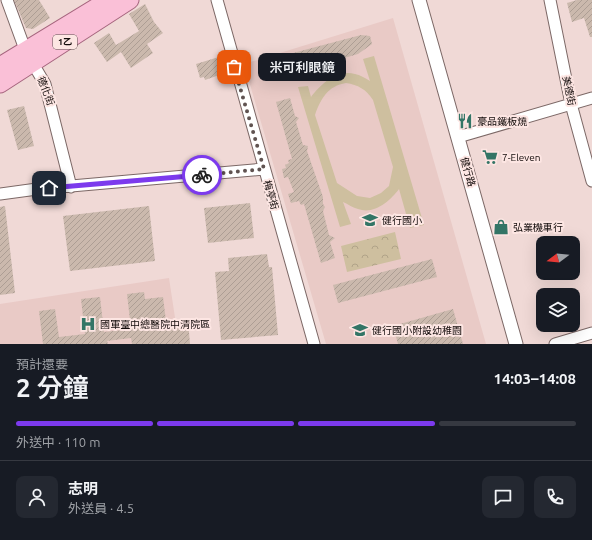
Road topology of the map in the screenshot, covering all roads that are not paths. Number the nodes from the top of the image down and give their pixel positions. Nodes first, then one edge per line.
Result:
1 (7, 0) edge
2 (108, 0) edge
3 (130, 0) edge
4 (216, 0) edge
5 (419, 0) edge
6 (550, 0) edge
7 (30, 57) junction
8 (0, 66) edge
9 (0, 84) edge
10 (592, 98) edge
11 (571, 104) junction
12 (458, 137) junction
13 (264, 169) junction
14 (592, 182) edge
15 (71, 187) junction
16 (0, 194) edge
17 (592, 333) edge
18 (314, 344) edge
19 (516, 344) edge
20 (555, 344) edge

1 - 7 street, 德化街
2 - 7 main road, 1乙
3 - 7 main road, 1乙
4 - 13 street, 梅亭街
5 - 12 street, 健行路
6 - 11 street, 美德街
7 - 8 main road, 1乙
7 - 9 main road, 1乙
7 - 15 street, 德化街
10 - 11 street
11 - 12 street
11 - 14 street, 美德街
12 - 19 street, 健行路
13 - 15 street
13 - 18 street, 梅亭街
15 - 16 street
17 - 20 street

